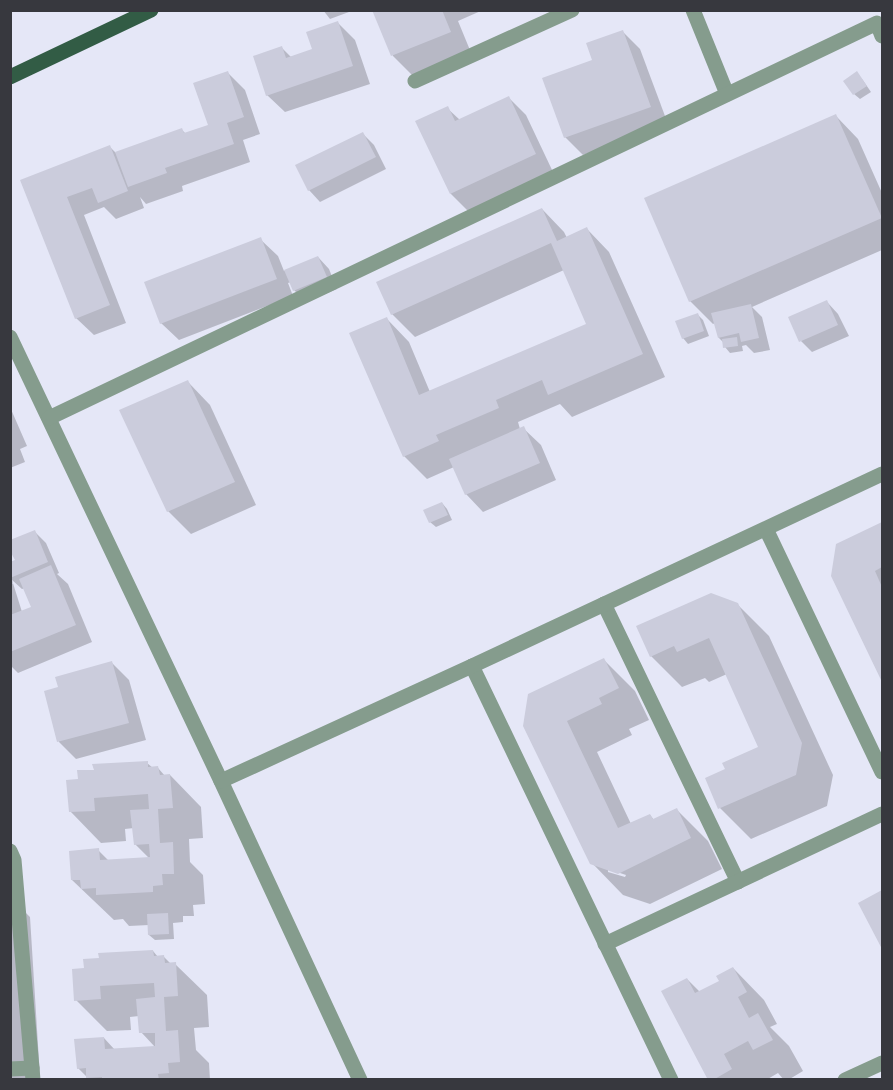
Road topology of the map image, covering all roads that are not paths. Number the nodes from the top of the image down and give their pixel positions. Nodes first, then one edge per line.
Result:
1 (151, 10) edge
2 (572, 10) edge
3 (693, 10) edge
4 (882, 36) edge
5 (10, 77) edge
6 (415, 81) dead end
7 (727, 94) junction
8 (10, 337) edge
9 (49, 418) junction
10 (882, 474) edge
11 (766, 529) junction
12 (604, 604) junction
13 (472, 666) junction
14 (882, 772) edge
15 (221, 780) junction
16 (882, 814) edge
17 (10, 851) edge
18 (738, 882) junction
19 (605, 944) junction
20 (882, 1063) edge
21 (10, 1068) edge
22 (32, 1074) edge
23 (360, 1080) edge
24 (671, 1080) edge
25 (845, 1080) edge

1 - 5 main road
2 - 6 street
3 - 7 street
4 - 7 street
7 - 9 street
8 - 9 street
9 - 15 street
10 - 11 street
11 - 12 street
11 - 14 street
12 - 13 street
12 - 18 street
13 - 15 street
13 - 19 street
15 - 23 street
16 - 18 street
17 - 22 street
18 - 19 street
19 - 24 street
20 - 25 street
21 - 22 street

